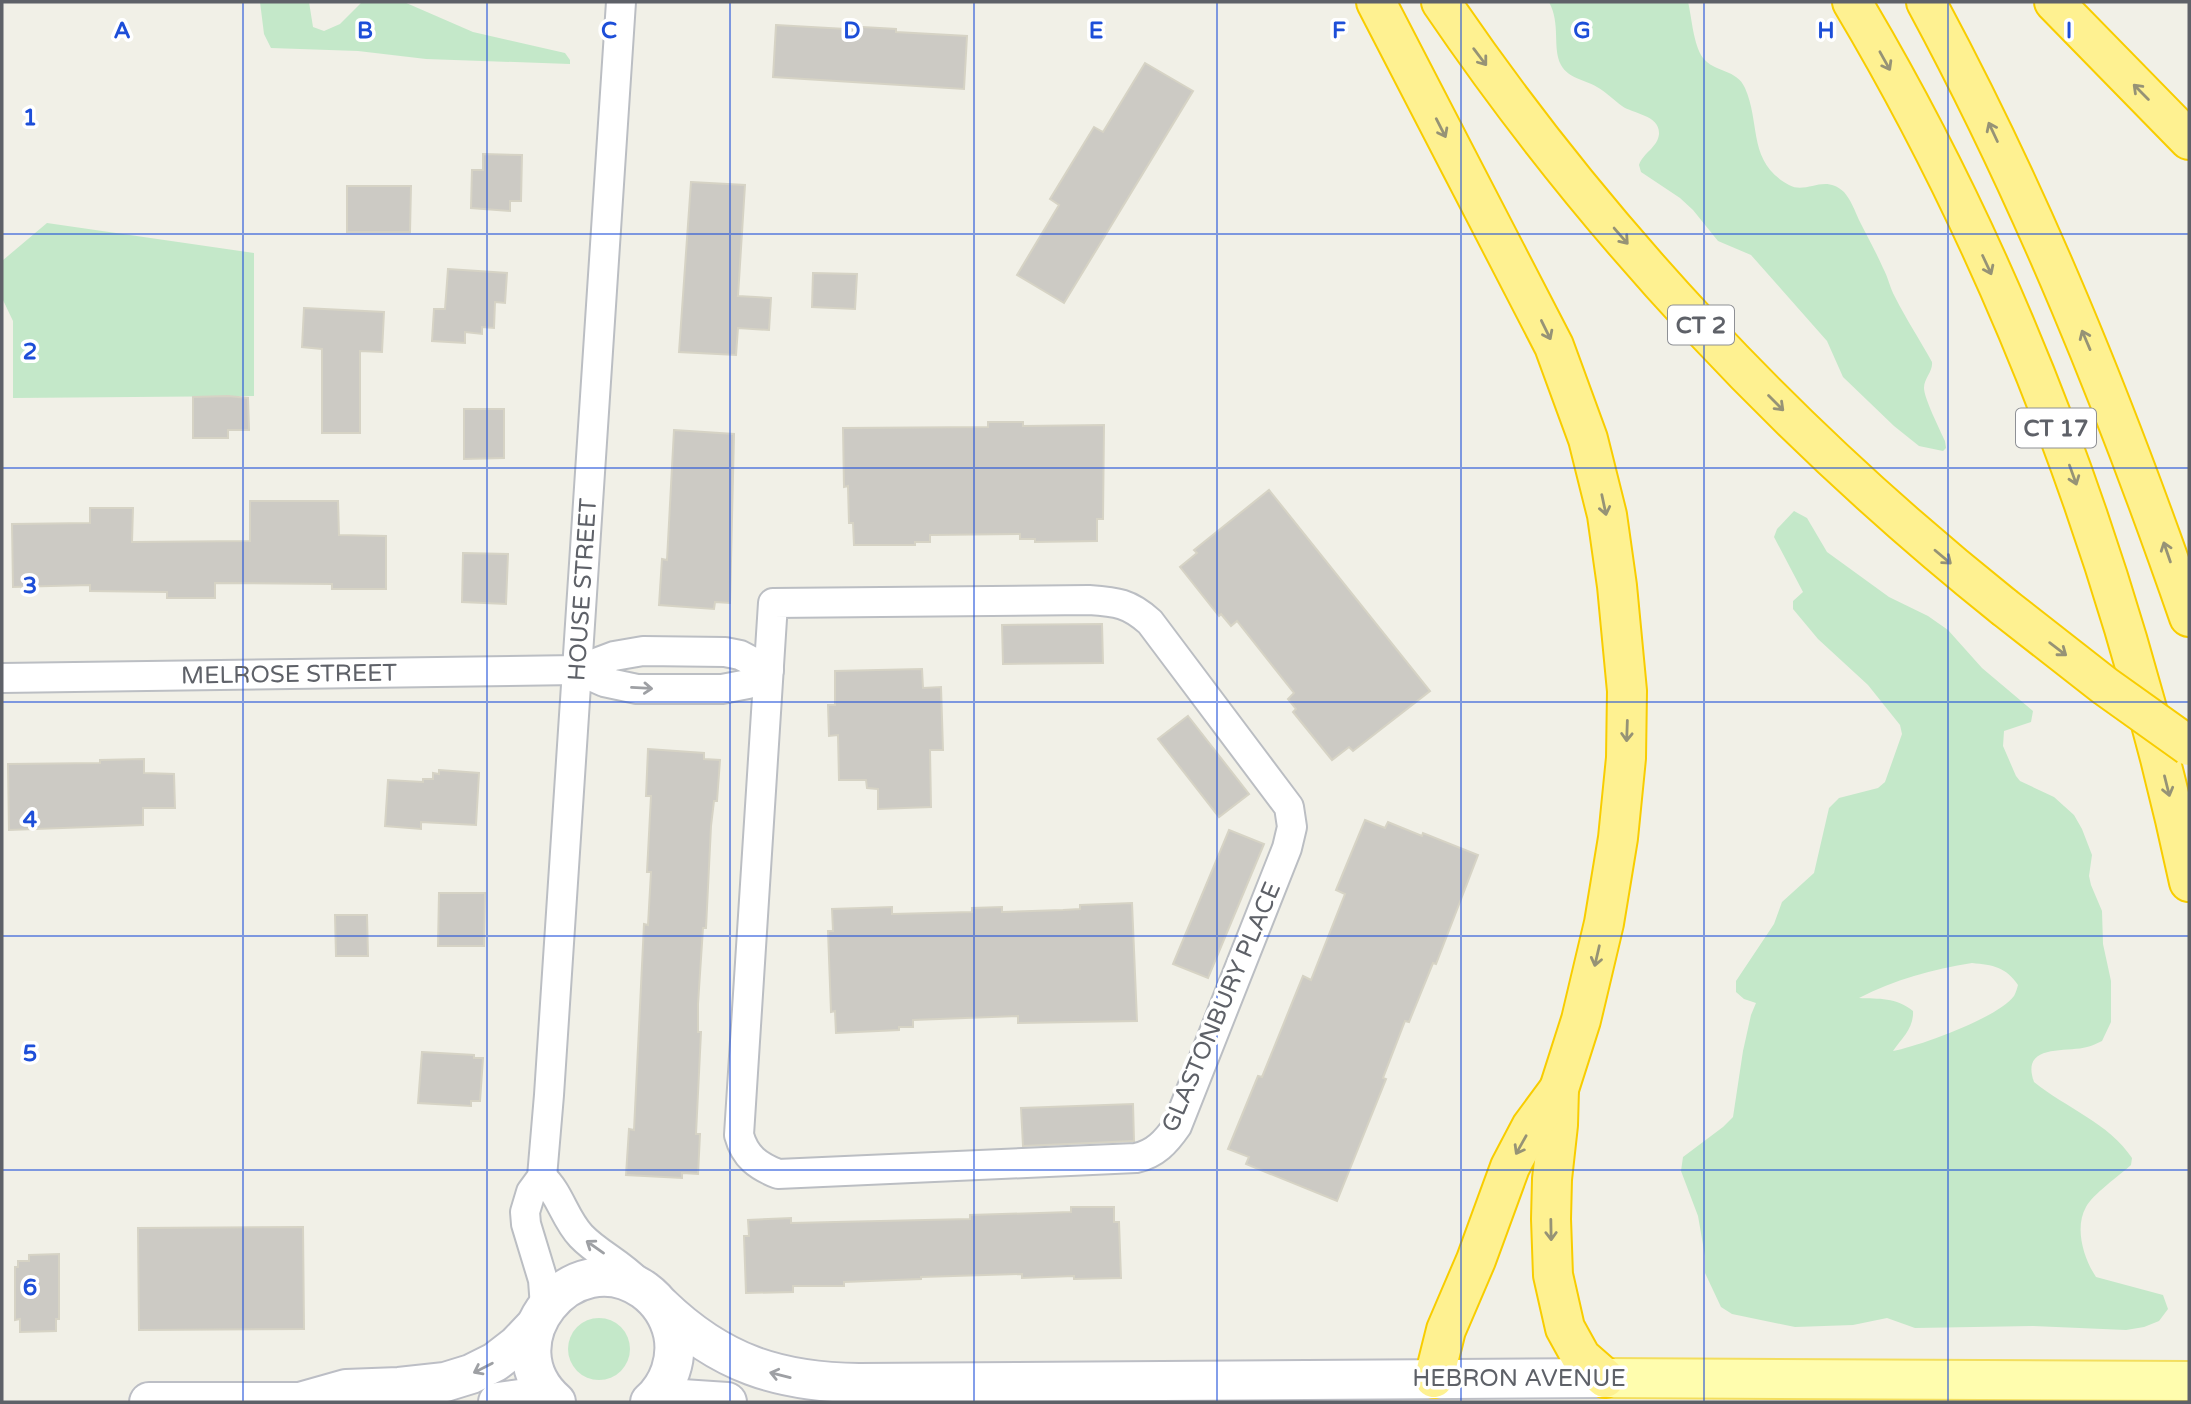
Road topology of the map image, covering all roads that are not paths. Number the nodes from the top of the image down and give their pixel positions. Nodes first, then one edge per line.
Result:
1 (621, 2) edge
2 (1376, 2) edge
3 (1441, 2) edge
4 (1852, 2) edge
5 (1926, 2) edge
6 (2054, 2) edge
7 (2189, 140) edge
8 (2189, 617) edge
9 (577, 670) junction
10 (769, 670) junction
11 (2, 678) edge
12 (2189, 746) edge
13 (2189, 882) edge
14 (1559, 1089) junction
15 (542, 1177) junction
16 (653, 1299) junction
17 (541, 1316) junction
18 (1605, 1378) junction
19 (2177, 1381) edge
20 (1432, 1390) edge
21 (845, 1393) edge
22 (149, 1402) edge
23 (301, 1402) edge
24 (498, 1402) edge
25 (550, 1402) edge
26 (556, 1402) edge
27 (650, 1402) edge
28 (659, 1402) edge
29 (727, 1402) edge

1 - 9 street, HOUSE STREET
2 -> 14 highway
3 -> 12 highway, CT 2, bridge
4 -> 13 highway, CT 17
8 -> 5 highway, CT 17
7 -> 6 highway
9 - 10 street
9 -> 10 street
9 - 11 street, MELROSE STREET
9 - 15 street, HOUSE STREET
10 - 10 street, GLASTONBURY PLACE
14 -> 18 highway
14 -> 20 highway
16 -> 15 street
15 - 17 street, HOUSE STREET
16 - 17 main road, HEBRON AVENUE
21 -> 16 main road, HEBRON AVENUE
16 - 27 main road
17 -> 23 main road
17 - 26 main road
18 - 19 main road, HEBRON AVENUE
18 - 20 main road, HEBRON AVENUE
20 - 21 main road, HEBRON AVENUE
22 - 23 main road
24 - 25 main road
28 - 29 main road

